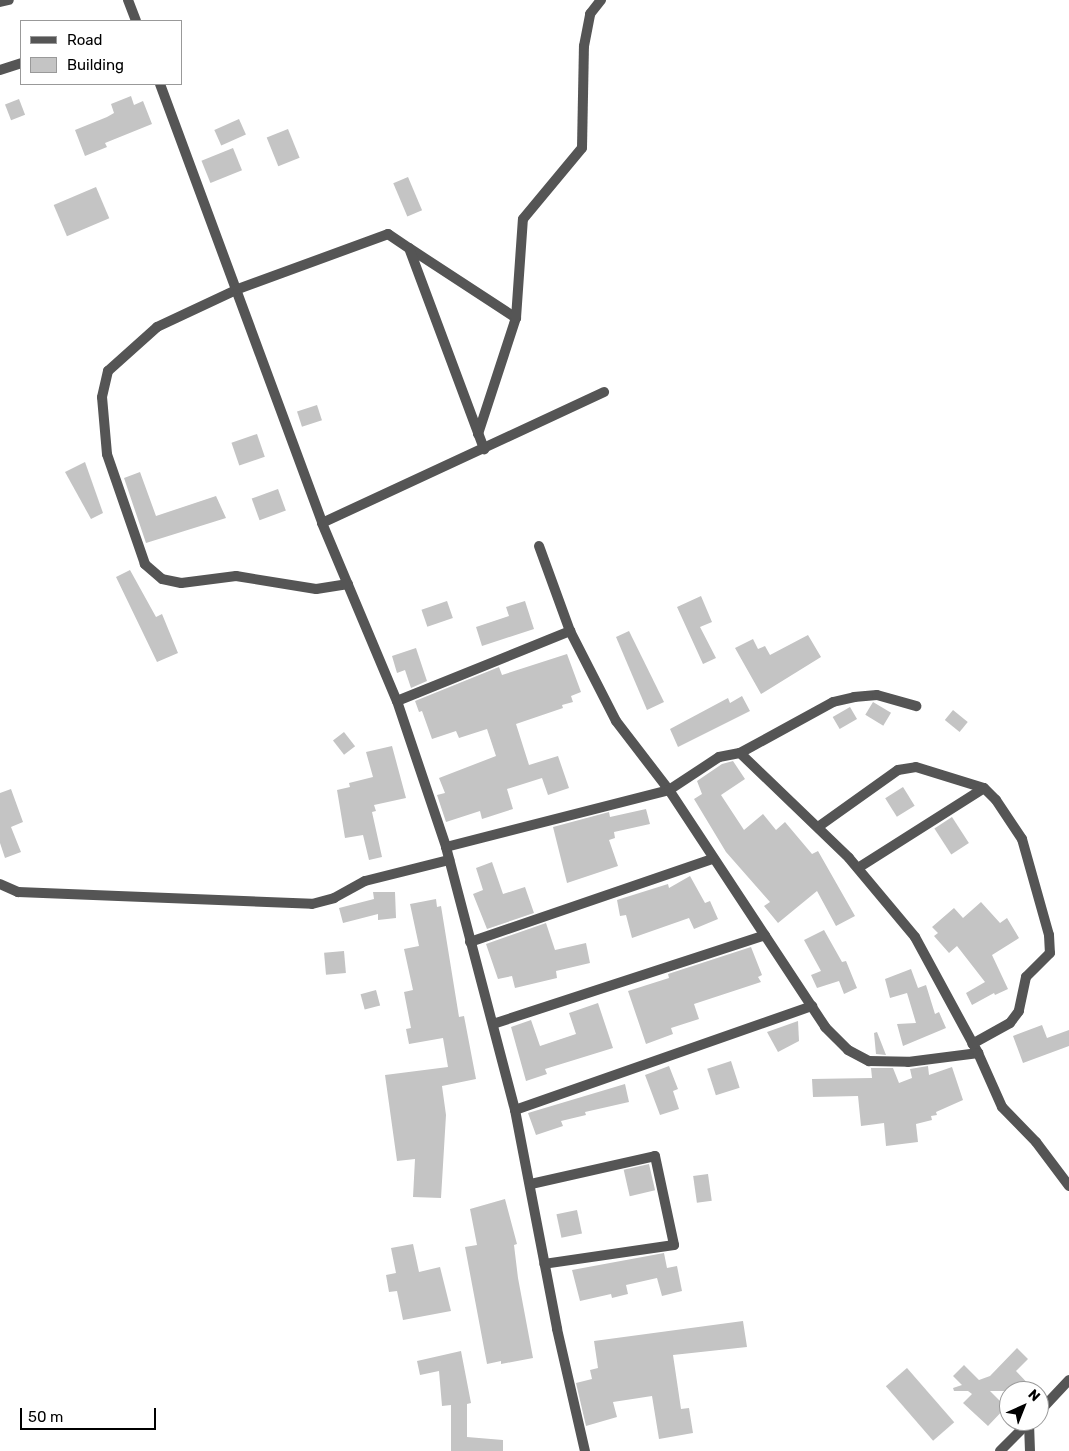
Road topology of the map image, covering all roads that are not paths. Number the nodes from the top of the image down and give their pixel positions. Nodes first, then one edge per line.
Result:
1 (9, 0) edge
2 (128, 0) edge
3 (601, 0) edge
4 (0, 2) edge
5 (136, 20) edge
6 (20, 63) edge
7 (0, 70) edge
8 (160, 85) edge
9 (409, 248) junction
10 (238, 289) junction
11 (516, 318) junction
12 (604, 392) dead end
13 (478, 434) junction
14 (484, 449) junction
15 (322, 523) junction
16 (539, 546) dead end
17 (348, 584) junction
18 (570, 631) junction
19 (397, 701) junction
20 (916, 706) dead end
21 (740, 753) junction
22 (984, 788) junction
23 (669, 790) junction
24 (818, 828) junction
25 (446, 847) junction
26 (712, 859) junction
27 (449, 860) junction
28 (858, 868) junction
29 (0, 884) edge
30 (765, 935) junction
31 (470, 942) junction
32 (812, 1006) junction
33 (493, 1024) junction
34 (975, 1049) junction
35 (515, 1110) junction
36 (531, 1184) junction
37 (1069, 1186) edge
38 (544, 1264) junction
39 (1069, 1380) edge
40 (1049, 1401) edge
41 (1020, 1431) edge
42 (1029, 1431) edge
43 (585, 1451) edge
44 (1000, 1451) edge
45 (1030, 1451) edge

1 - 4 street
2 - 5 street
3 - 11 street
6 - 7 street
8 - 10 street
9 - 10 street
9 - 11 street
9 - 13 street
10 - 15 street
10 - 17 street
11 - 13 street
12 - 14 street
13 - 14 street
14 - 15 street
15 - 17 street
16 - 18 street
17 - 19 street
18 - 19 street
18 - 23 street
19 - 25 street
20 - 21 street
21 - 23 street
21 - 24 street
22 - 24 street
22 - 28 street
22 - 34 street
23 - 25 street
23 - 26 street
24 - 28 street
25 - 27 street
26 - 30 street
26 - 31 street
27 - 29 street
27 - 31 street
28 - 34 street
30 - 32 street
30 - 33 street
31 - 33 street
32 - 34 street
32 - 35 street
33 - 35 street
34 - 37 street
35 - 36 street
36 - 38 street
36 - 38 street
38 - 43 street
39 - 40 street
41 - 44 street
42 - 45 street

